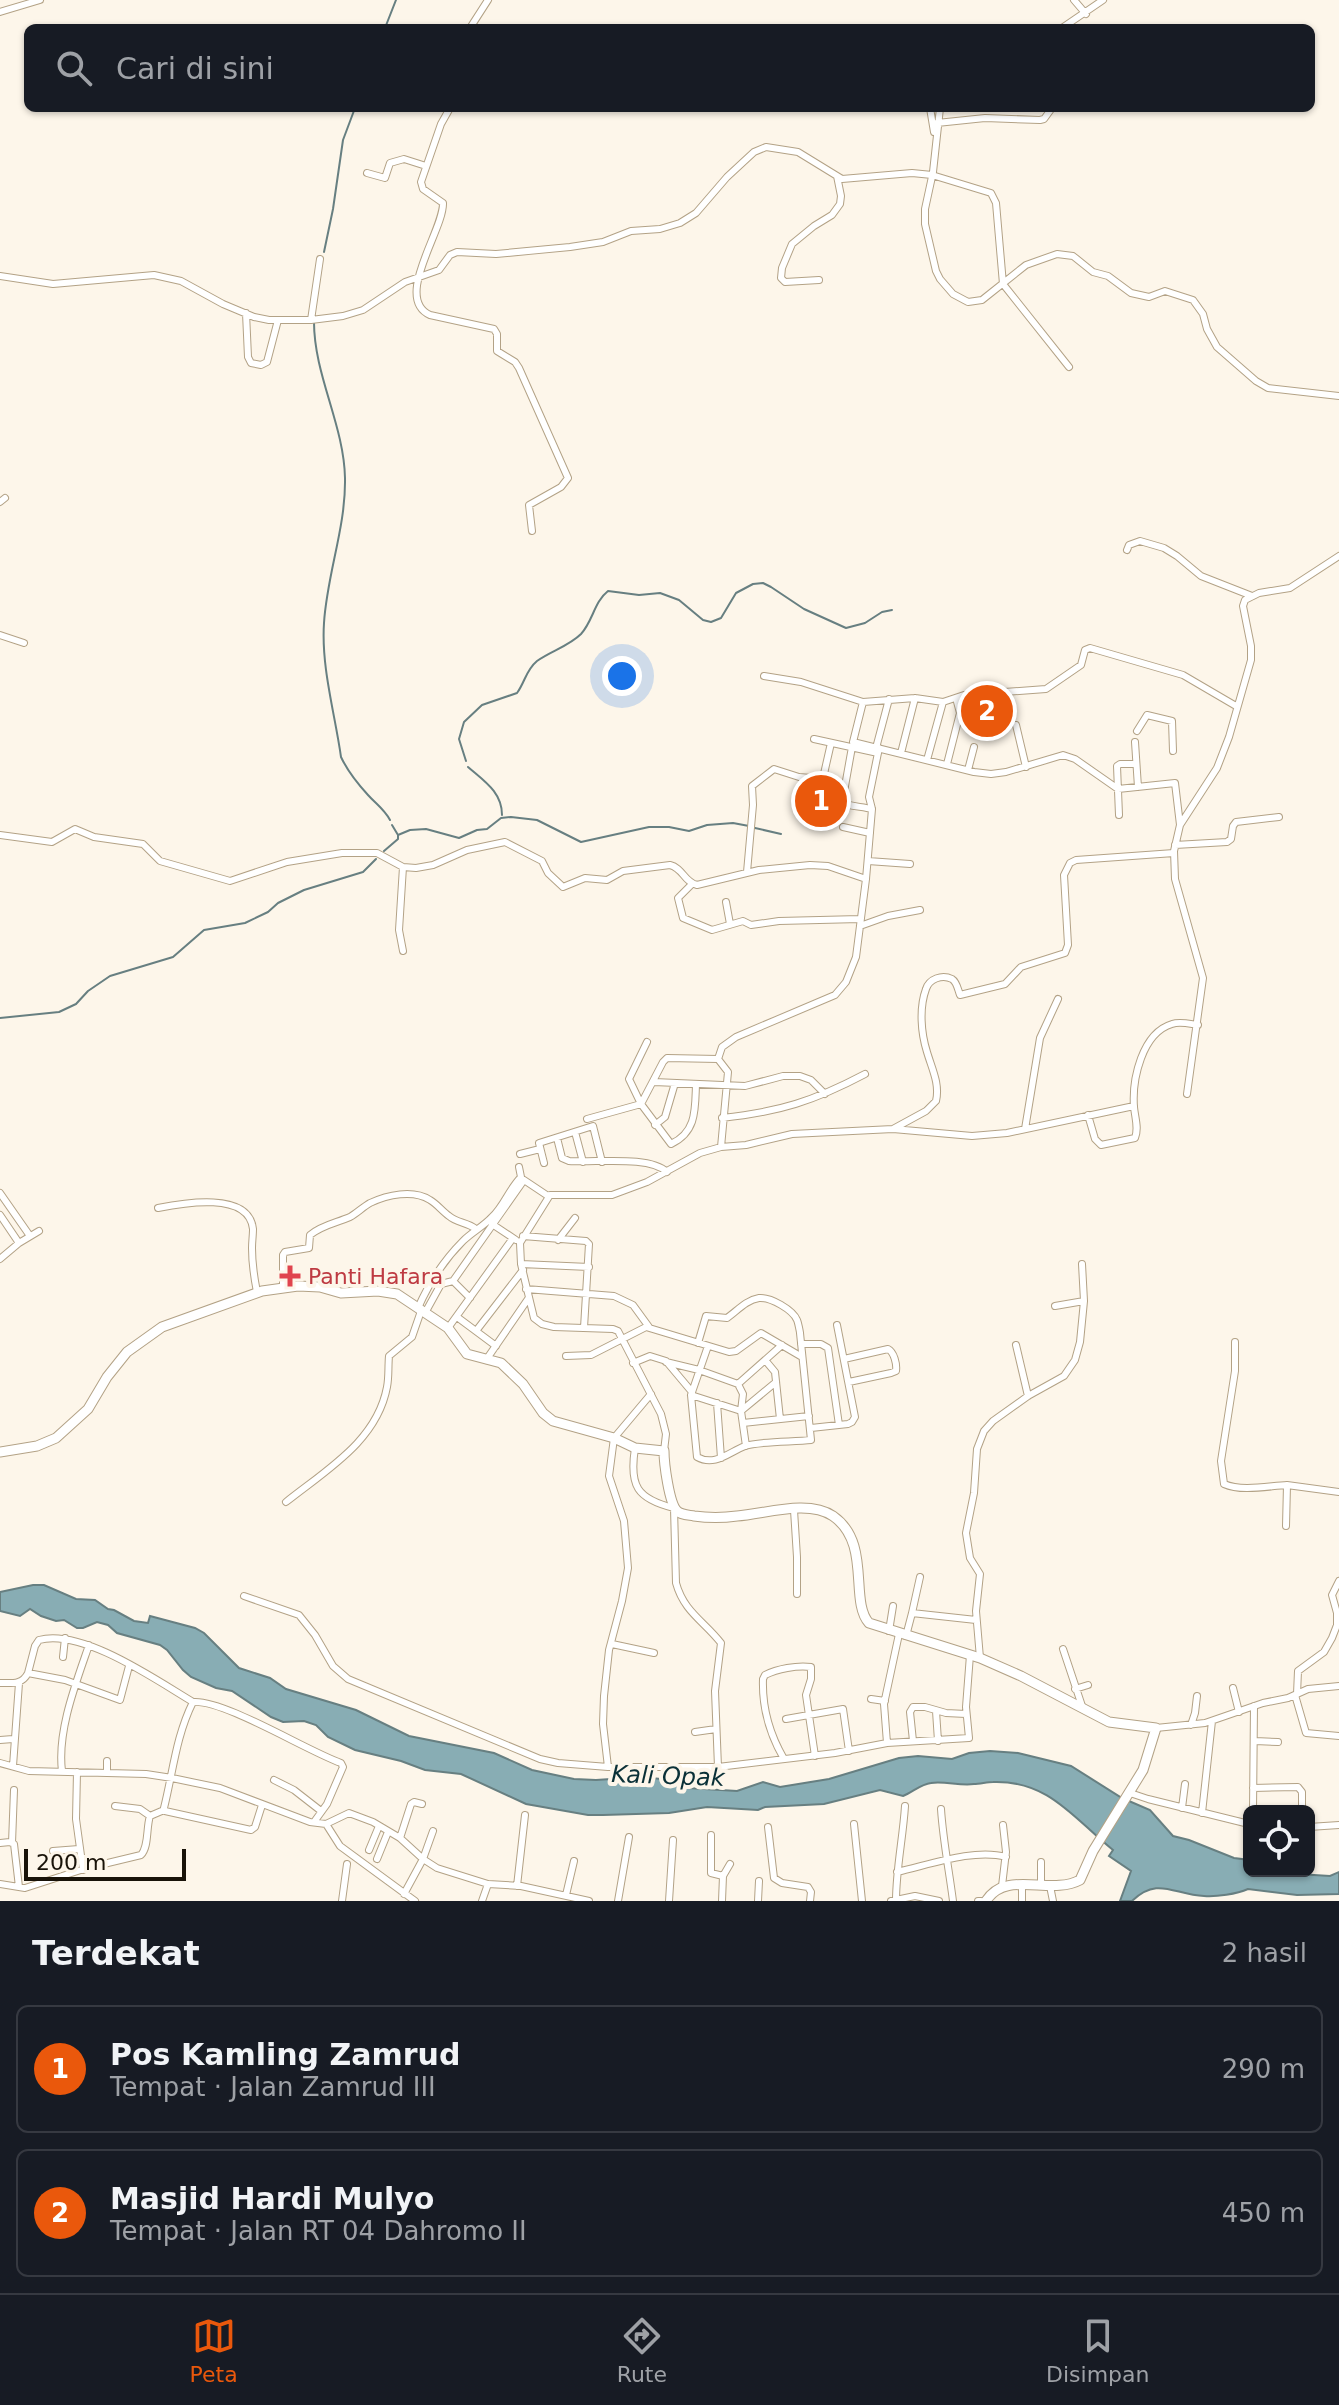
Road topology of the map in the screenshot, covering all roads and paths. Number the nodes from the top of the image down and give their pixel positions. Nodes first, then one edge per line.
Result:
1 (40, 0) edge
2 (488, 0) edge
3 (1074, 0) edge
4 (1103, 0) edge
5 (0, 12) edge
6 (1086, 14) junction
7 (473, 24) edge
8 (1069, 24) edge
9 (448, 112) edge
10 (931, 112) edge
11 (939, 112) edge
12 (1049, 112) edge
13 (937, 123) junction
14 (936, 142) junction
15 (426, 166) junction
16 (367, 173) dead end
17 (932, 175) junction
18 (837, 176) junction
19 (320, 259) dead end
20 (0, 276) edge
21 (419, 276) junction
22 (819, 280) dead end
23 (1003, 284) junction
24 (246, 313) junction
25 (278, 320) junction
26 (311, 320) junction
27 (1069, 367) dead end
28 (1339, 396) edge
29 (532, 531) dead end
30 (1127, 550) dead end
31 (1339, 556) edge
32 (1252, 596) junction
33 (0, 635) edge
34 (24, 643) dead end
35 (764, 676) dead end
36 (915, 698) junction
37 (956, 698) junction
38 (889, 699) junction
39 (863, 702) junction
40 (943, 702) junction
41 (1236, 706) junction
42 (1016, 725) dead end
43 (1137, 731) dead end
44 (814, 739) dead end
45 (831, 743) junction
46 (852, 745) junction
47 (974, 747) dead end
48 (879, 750) junction
49 (1173, 751) dead end
50 (901, 753) junction
51 (927, 760) junction
52 (947, 764) junction
53 (1126, 764) junction
54 (1135, 764) junction
55 (1026, 767) junction
56 (968, 770) junction
57 (823, 779) junction
58 (1115, 786) junction
59 (1138, 787) junction
60 (842, 803) junction
61 (872, 809) junction
62 (1119, 815) dead end
63 (1279, 817) dead end
64 (1180, 825) junction
65 (843, 827) dead end
66 (870, 833) junction
67 (0, 835) edge
68 (1175, 845) junction
69 (1174, 853) junction
70 (868, 861) junction
71 (910, 864) dead end
72 (403, 867) junction
73 (747, 872) junction
74 (866, 879) junction
75 (692, 884) junction
76 (726, 902) dead end
77 (920, 910) dead end
78 (860, 922) junction
79 (730, 924) junction
80 (403, 951) dead end
81 (1058, 999) dead end
82 (1198, 1025) junction
83 (647, 1042) dead end
84 (716, 1058) junction
85 (865, 1074) dead end
86 (654, 1082) junction
87 (675, 1083) junction
88 (696, 1084) junction
89 (725, 1085) junction
90 (825, 1094) junction
91 (1187, 1094) dead end
92 (641, 1104) junction
93 (1134, 1106) junction
94 (1088, 1115) junction
95 (722, 1118) junction
96 (587, 1119) dead end
97 (655, 1125) junction
98 (893, 1129) junction
99 (1025, 1129) junction
100 (575, 1132) junction
101 (557, 1138) junction
102 (721, 1147) junction
103 (540, 1149) junction
104 (520, 1154) dead end
105 (583, 1162) junction
106 (602, 1162) junction
107 (544, 1163) dead end
108 (519, 1167) dead end
109 (667, 1172) junction
110 (2, 1190) edge
111 (550, 1195) junction
112 (158, 1208) dead end
113 (0, 1215) edge
114 (575, 1218) dead end
115 (492, 1224) junction
116 (476, 1229) junction
117 (39, 1231) dead end
118 (30, 1236) junction
119 (513, 1238) junction
120 (522, 1239) junction
121 (558, 1240) junction
122 (19, 1243) junction
123 (0, 1259) edge
124 (1082, 1264) dead end
125 (522, 1267) junction
126 (589, 1267) junction
127 (453, 1281) junction
128 (283, 1288) junction
129 (526, 1289) junction
130 (257, 1292) junction
131 (587, 1293) junction
132 (470, 1298) junction
133 (528, 1299) junction
134 (1084, 1301) junction
135 (1055, 1306) dead end
136 (421, 1310) junction
137 (457, 1317) junction
138 (837, 1325) dead end
139 (650, 1327) junction
140 (448, 1328) junction
141 (584, 1328) junction
142 (476, 1331) junction
143 (622, 1338) junction
144 (1235, 1342) dead end
145 (698, 1343) junction
146 (801, 1344) junction
147 (782, 1345) junction
148 (1016, 1345) dead end
149 (496, 1346) junction
150 (708, 1346) junction
151 (566, 1356) dead end
152 (802, 1357) junction
153 (844, 1359) junction
154 (486, 1360) junction
155 (765, 1360) junction
156 (666, 1362) junction
157 (633, 1363) junction
158 (699, 1370) junction
159 (776, 1382) junction
160 (849, 1382) junction
161 (738, 1384) junction
162 (651, 1394) junction
163 (692, 1394) junction
164 (1028, 1396) junction
165 (717, 1403) junction
166 (741, 1411) junction
167 (809, 1416) junction
168 (780, 1419) junction
169 (743, 1423) junction
170 (839, 1425) junction
171 (811, 1428) junction
172 (614, 1438) junction
173 (746, 1446) junction
174 (635, 1448) junction
175 (664, 1451) junction
176 (0, 1452) edge
177 (721, 1458) junction
178 (1287, 1485) junction
179 (1339, 1492) edge
180 (286, 1502) dead end
181 (674, 1508) junction
182 (794, 1510) junction
183 (1286, 1526) dead end
184 (920, 1577) dead end
185 (1339, 1581) edge
186 (797, 1594) dead end
187 (244, 1596) dead end
188 (893, 1606) dead end
189 (912, 1613) junction
190 (976, 1620) junction
191 (898, 1634) junction
192 (65, 1638) junction
193 (612, 1644) junction
194 (89, 1645) junction
195 (1063, 1649) dead end
196 (654, 1653) dead end
197 (975, 1656) junction
198 (63, 1657) dead end
199 (129, 1666) junction
200 (28, 1673) junction
201 (0, 1683) edge
202 (19, 1683) junction
203 (76, 1684) junction
204 (1088, 1685) dead end
205 (1339, 1686) edge
206 (1233, 1688) dead end
207 (1075, 1689) junction
208 (1296, 1695) junction
209 (1197, 1696) dead end
210 (871, 1699) dead end
211 (885, 1701) junction
212 (193, 1702) junction
213 (1254, 1706) junction
214 (1083, 1709) junction
215 (936, 1711) junction
216 (1239, 1712) junction
217 (966, 1714) junction
218 (809, 1715) junction
219 (786, 1719) dead end
220 (1212, 1721) junction
221 (1191, 1725) junction
222 (1156, 1728) junction
223 (716, 1729) junction
224 (695, 1732) dead end
225 (1339, 1736) edge
226 (13, 1739) junction
227 (0, 1740) edge
228 (913, 1741) junction
229 (938, 1741) junction
230 (1255, 1741) junction
231 (1278, 1742) dead end
232 (887, 1743) junction
233 (849, 1751) junction
234 (815, 1756) junction
235 (784, 1759) junction
236 (107, 1761) dead end
237 (0, 1763) edge
238 (13, 1766) junction
239 (608, 1767) junction
240 (718, 1767) junction
241 (62, 1771) junction
242 (77, 1772) junction
243 (107, 1773) junction
244 (172, 1778) junction
245 (274, 1780) dead end
246 (1185, 1784) dead end
247 (1253, 1788) junction
248 (14, 1790) dead end
249 (1129, 1793) junction
250 (422, 1804) dead end
251 (262, 1805) junction
252 (1253, 1805) edge
253 (1302, 1805) edge
254 (115, 1806) dead end
255 (905, 1806) dead end
256 (1182, 1808) junction
257 (941, 1809) dead end
258 (164, 1810) junction
259 (320, 1812) junction
260 (1202, 1813) junction
261 (525, 1815) dead end
262 (150, 1816) junction
263 (314, 1822) junction
264 (1243, 1823) edge
265 (326, 1824) junction
266 (854, 1824) dead end
267 (1003, 1825) dead end
268 (1339, 1825) edge
269 (379, 1826) junction
270 (768, 1827) dead end
271 (1315, 1827) edge
272 (433, 1831) dead end
273 (388, 1832) junction
274 (711, 1835) dead end
275 (629, 1837) dead end
276 (400, 1838) junction
277 (673, 1840) dead end
278 (0, 1843) edge
279 (12, 1843) junction
280 (79, 1849) junction
281 (369, 1850) dead end
282 (53, 1851) dead end
283 (1006, 1857) junction
284 (377, 1859) dead end
285 (423, 1859) junction
286 (948, 1860) junction
287 (574, 1861) dead end
288 (1041, 1862) dead end
289 (347, 1864) dead end
290 (730, 1864) dead end
291 (83, 1870) junction
292 (897, 1872) junction
293 (723, 1876) junction
294 (759, 1881) dead end
295 (0, 1884) edge
296 (488, 1884) junction
297 (1022, 1885) junction
298 (517, 1886) junction
299 (1002, 1886) junction
300 (1046, 1886) junction
301 (19, 1887) junction
302 (406, 1891) junction
303 (566, 1895) junction
304 (894, 1900) edge
305 (931, 1900) edge
306 (342, 1901) edge
307 (415, 1901) edge
308 (482, 1901) edge
309 (589, 1901) edge
310 (618, 1901) edge
311 (669, 1901) edge
312 (722, 1901) edge
313 (758, 1901) edge
314 (810, 1901) edge
315 (862, 1901) edge
316 (939, 1901) edge
317 (953, 1901) edge
318 (982, 1901) edge
319 (1022, 1901) edge
320 (1053, 1901) edge

1 - 5 street
2 - 7 street
3 - 6 street
4 - 6 street
6 - 8 street
9 - 15 street
10 - 14 street
11 - 13 street
12 - 13 street
13 - 14 street
14 - 17 street
15 - 16 street
15 - 21 street
17 - 18 street
17 - 23 street
17 - 23 street
18 - 21 street
18 - 22 street
19 - 26 street
20 - 24 street
21 - 26 street
21 - 29 street
23 - 27 street
23 - 28 street
24 - 25 street
24 - 25 street
25 - 26 street
30 - 32 street
31 - 32 street
32 - 41 street
33 - 34 street
35 - 39 street
36 - 38 street
36 - 40 street
36 - 50 street
37 - 40 street
37 - 41 street
37 - 52 street
38 - 39 street
38 - 48 street
39 - 46 street
40 - 51 street
41 - 64 street
42 - 55 street
43 - 49 street
44 - 45 street
45 - 46 street
45 - 57 street
46 - 48 street
46 - 60 street
47 - 56 street
48 - 50 street
48 - 61 street
50 - 51 street
51 - 52 street
52 - 56 street
53 - 54 street
53 - 54 street
53 - 58 street
54 - 59 street
55 - 56 street
55 - 58 street
57 - 60 street
57 - 73 street
58 - 59 street
58 - 62 street
59 - 64 street
60 - 61 street
61 - 66 street
63 - 68 street
64 - 68 street
65 - 66 street
66 - 70 street
67 - 72 street
68 - 69 street
69 - 82 street
69 - 98 street
70 - 71 street
70 - 74 street
72 - 75 street
72 - 80 street
73 - 74 street
73 - 75 street
74 - 78 street
75 - 79 street
76 - 79 street
77 - 78 street
78 - 79 street
78 - 84 street
81 - 99 street
82 - 91 street
82 - 93 street
83 - 92 street
84 - 86 street
84 - 89 street
85 - 90 street
86 - 87 street
86 - 92 street
87 - 88 street
87 - 97 street
88 - 89 street
88 - 97 street
89 - 90 street
89 - 95 street
90 - 95 street
92 - 96 street
92 - 97 street
93 - 94 street
93 - 94 street
94 - 99 street
95 - 102 street
98 - 99 street
98 - 102 street
100 - 101 street
100 - 105 street
100 - 106 street
101 - 103 street
101 - 105 street
102 - 109 street
103 - 104 street
103 - 107 street
105 - 106 street
106 - 109 street
108 - 116 street
109 - 111 street
110 - 118 street
111 - 115 street
111 - 120 street
112 - 130 street
113 - 122 street
114 - 121 street
115 - 119 street
115 - 127 street
116 - 128 street
116 - 136 street
117 - 118 street
118 - 122 street
119 - 120 street
119 - 132 street
120 - 121 street
120 - 125 street
121 - 126 street
122 - 123 street
124 - 134 street
125 - 126 street
125 - 129 street
125 - 142 street
126 - 131 street
127 - 132 street
127 - 136 street
128 - 130 street
128 - 136 street
129 - 131 street
129 - 133 street
130 - 176 street
131 - 139 street
131 - 141 street
132 - 137 street
133 - 141 street
133 - 149 street
134 - 135 street
134 - 164 street
136 - 140 street
136 - 180 street
137 - 140 street
137 - 142 street
138 - 153 street
139 - 143 street
139 - 145 street
140 - 154 street
141 - 143 street
142 - 149 street
143 - 151 street
143 - 157 street
144 - 178 street
145 - 146 street
145 - 150 street
146 - 152 street
146 - 170 street
147 - 150 street
147 - 152 street
147 - 155 street
148 - 164 street
149 - 154 street
150 - 158 street
152 - 167 street
153 - 160 street
153 - 160 street
154 - 172 street
155 - 159 street
155 - 161 street
156 - 157 street
156 - 158 street
156 - 163 street
157 - 162 street
158 - 161 street
158 - 163 street
159 - 166 street
159 - 168 street
160 - 170 street
161 - 166 street
162 - 172 street
162 - 175 street
163 - 165 street
163 - 177 street
164 - 190 street
165 - 166 street
165 - 177 street
166 - 169 street
167 - 168 street
167 - 171 street
168 - 169 street
169 - 173 street
170 - 171 street
171 - 173 street
172 - 174 street
172 - 193 street
173 - 177 street
174 - 175 street
174 - 181 street
175 - 181 street
178 - 179 street
178 - 183 street
181 - 182 street
181 - 223 street
182 - 186 street
182 - 191 street
184 - 189 street
185 - 208 street
187 - 239 street
188 - 191 street
189 - 190 street
189 - 191 street
190 - 197 street
191 - 197 street
191 - 211 street
192 - 194 street
192 - 198 street
192 - 200 street
193 - 196 street
193 - 239 street
194 - 199 street
194 - 203 street
195 - 207 street
197 - 214 street
197 - 217 street
199 - 203 street
199 - 212 street
200 - 202 street
200 - 203 street
201 - 202 street
202 - 226 street
203 - 241 street
204 - 207 street
205 - 208 street
206 - 216 street
207 - 214 street
208 - 213 street
208 - 225 street
209 - 221 street
210 - 211 street
211 - 232 street
212 - 244 street
212 - 259 street
213 - 216 street
213 - 230 street
214 - 222 street
215 - 217 street
215 - 228 street
215 - 229 street
216 - 220 street
217 - 229 street
218 - 219 street
218 - 233 street
218 - 234 street
218 - 235 street
220 - 221 street
220 - 260 street
221 - 222 street
222 - 249 street
223 - 224 street
223 - 240 street
226 - 227 street
226 - 238 street
228 - 229 street
228 - 232 street
230 - 231 street
230 - 247 street
232 - 233 street
233 - 234 street
234 - 235 street
235 - 240 street
236 - 243 street
237 - 238 street
238 - 241 street
239 - 240 street
241 - 242 street
242 - 243 street
242 - 280 street
243 - 244 street
244 - 251 street
244 - 258 street
245 - 259 street
246 - 256 street
247 - 252 street
247 - 253 street
248 - 279 street
249 - 256 street
249 - 300 street
250 - 276 street
251 - 258 street
251 - 263 street
254 - 262 street
255 - 292 street
256 - 260 street
257 - 286 street
258 - 262 street
259 - 263 street
260 - 264 street
261 - 298 street
262 - 291 street
263 - 265 street
265 - 269 street
265 - 302 street
266 - 315 street
267 - 283 street
268 - 271 street
269 - 273 street
269 - 281 street
270 - 314 street
272 - 285 street
273 - 276 street
273 - 284 street
274 - 293 street
275 - 310 street
276 - 285 street
277 - 311 street
278 - 279 street
279 - 301 street
280 - 282 street
280 - 291 street
283 - 286 street
283 - 299 street
285 - 296 street
285 - 302 street
286 - 292 street
286 - 317 street
287 - 303 street
288 - 300 street
289 - 306 street
290 - 293 street
291 - 301 street
292 - 304 street
293 - 312 street
294 - 313 street
295 - 301 street
296 - 298 street
296 - 308 street
297 - 299 street
297 - 300 street
297 - 319 street
298 - 303 street
299 - 318 street
300 - 320 street
302 - 307 street
303 - 309 street
304 - 305 street
305 - 316 street

